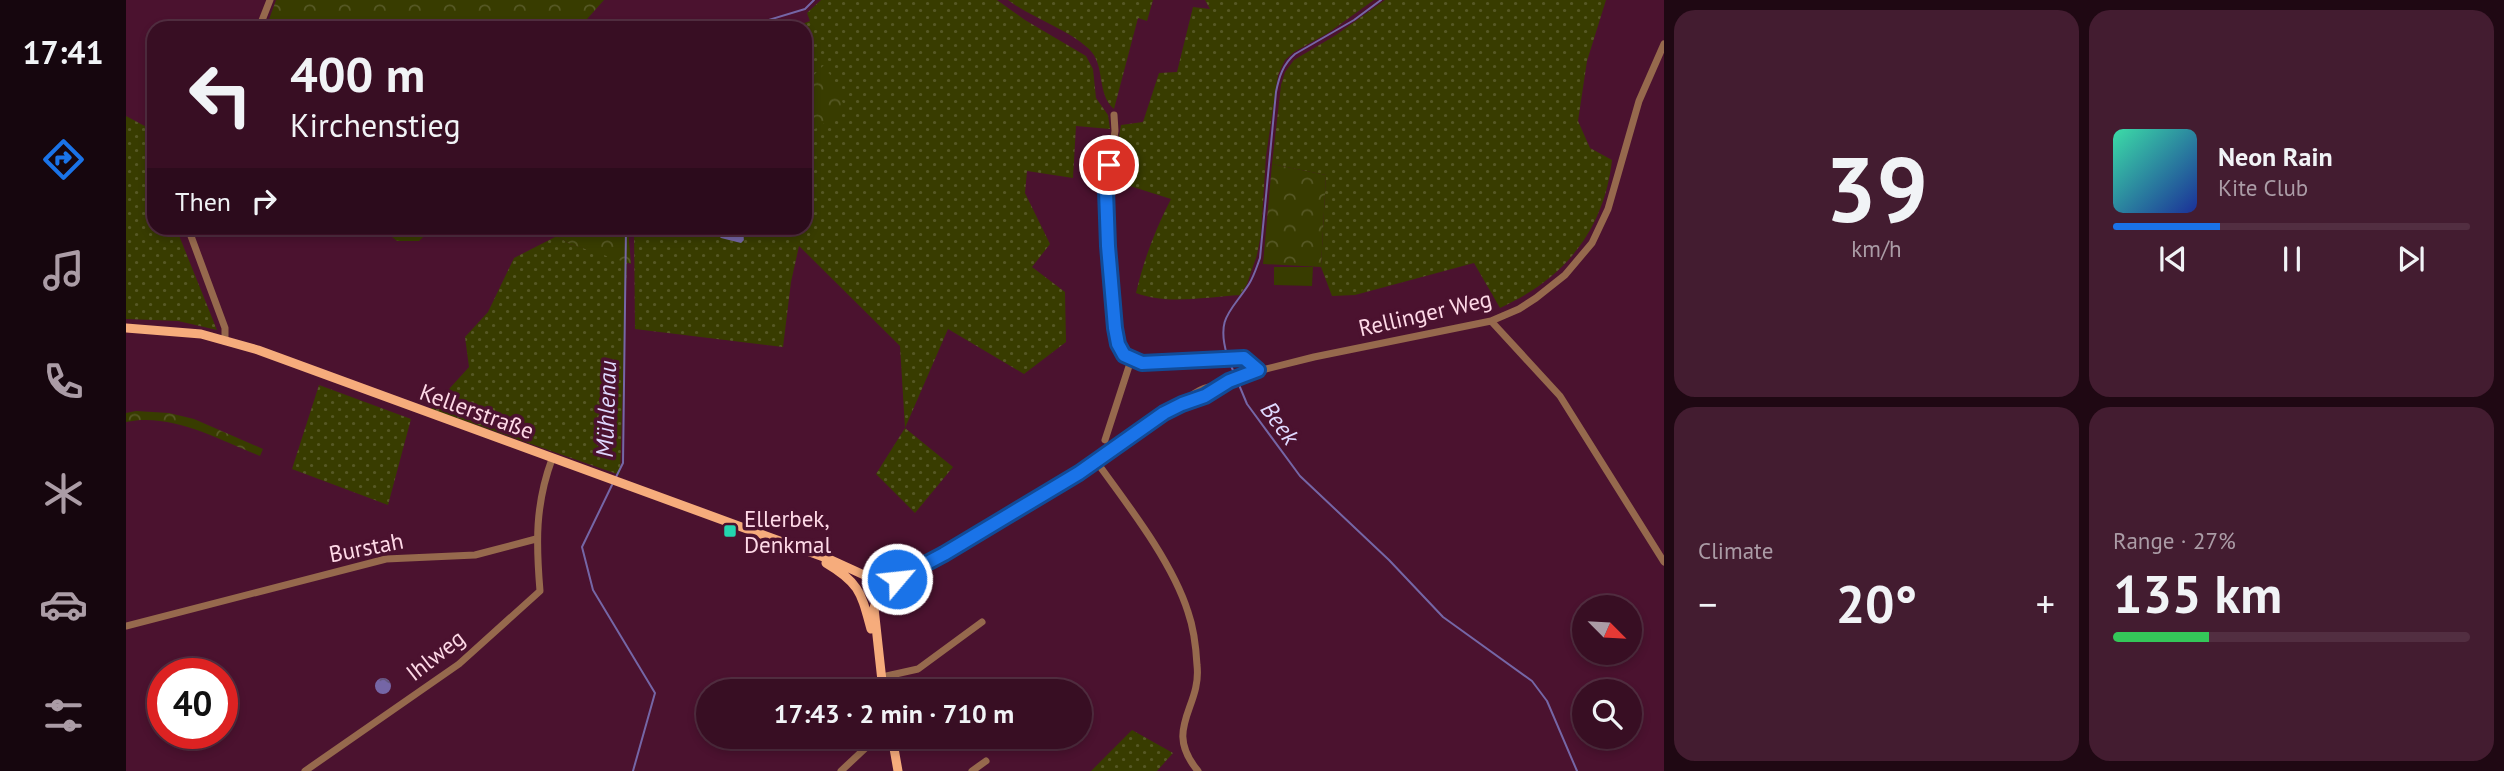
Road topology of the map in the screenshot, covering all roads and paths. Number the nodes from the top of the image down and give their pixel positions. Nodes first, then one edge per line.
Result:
1 (270, 0) edge
2 (262, 21) edge
3 (1664, 44) edge
4 (1114, 115) dead end
5 (191, 235) edge
6 (1490, 321) junction
7 (126, 328) edge
8 (225, 339) junction
9 (1131, 360) junction
10 (1258, 370) junction
11 (1105, 440) dead end
12 (552, 458) junction
13 (1096, 461) junction
14 (536, 539) junction
15 (1661, 550) edge
16 (810, 554) junction
17 (1664, 562) edge
18 (908, 572) junction
19 (871, 578) junction
20 (861, 593) junction
21 (878, 593) junction
22 (982, 622) dead end
23 (126, 626) edge
24 (877, 647) junction
25 (882, 679) joint
26 (864, 749) edge
27 (893, 749) edge
28 (986, 761) dead end
29 (305, 771) edge
30 (841, 771) edge
31 (898, 771) edge
32 (972, 771) edge
33 (1198, 771) edge

1 - 2 street
3 - 6 street, Rellinger Weg
4 - 9 street
5 - 8 street
6 - 10 street, Rellinger Weg
6 - 15 street
7 - 8 main road, Kellerstraße
8 - 12 main road, Kellerstraße
9 - 10 street
9 - 11 street
10 - 13 street, Rellinger Weg
12 - 14 street
12 - 16 main road, Kellerstraße
13 - 18 street, Rellinger Weg
13 - 33 street
14 - 23 street, Burstah
14 - 29 street, Ihlweg
15 - 17 street
16 - 19 main road, Kellerstraße
16 - 20 main road, Kellerstraße
18 - 19 street
18 - 21 street
19 - 20 main road
19 - 21 main road
20 - 21 main road
20 - 24 main road
21 - 24 main road
22 - 25 street
24 - 25 main road
26 - 30 street
27 - 31 main road
28 - 32 street

